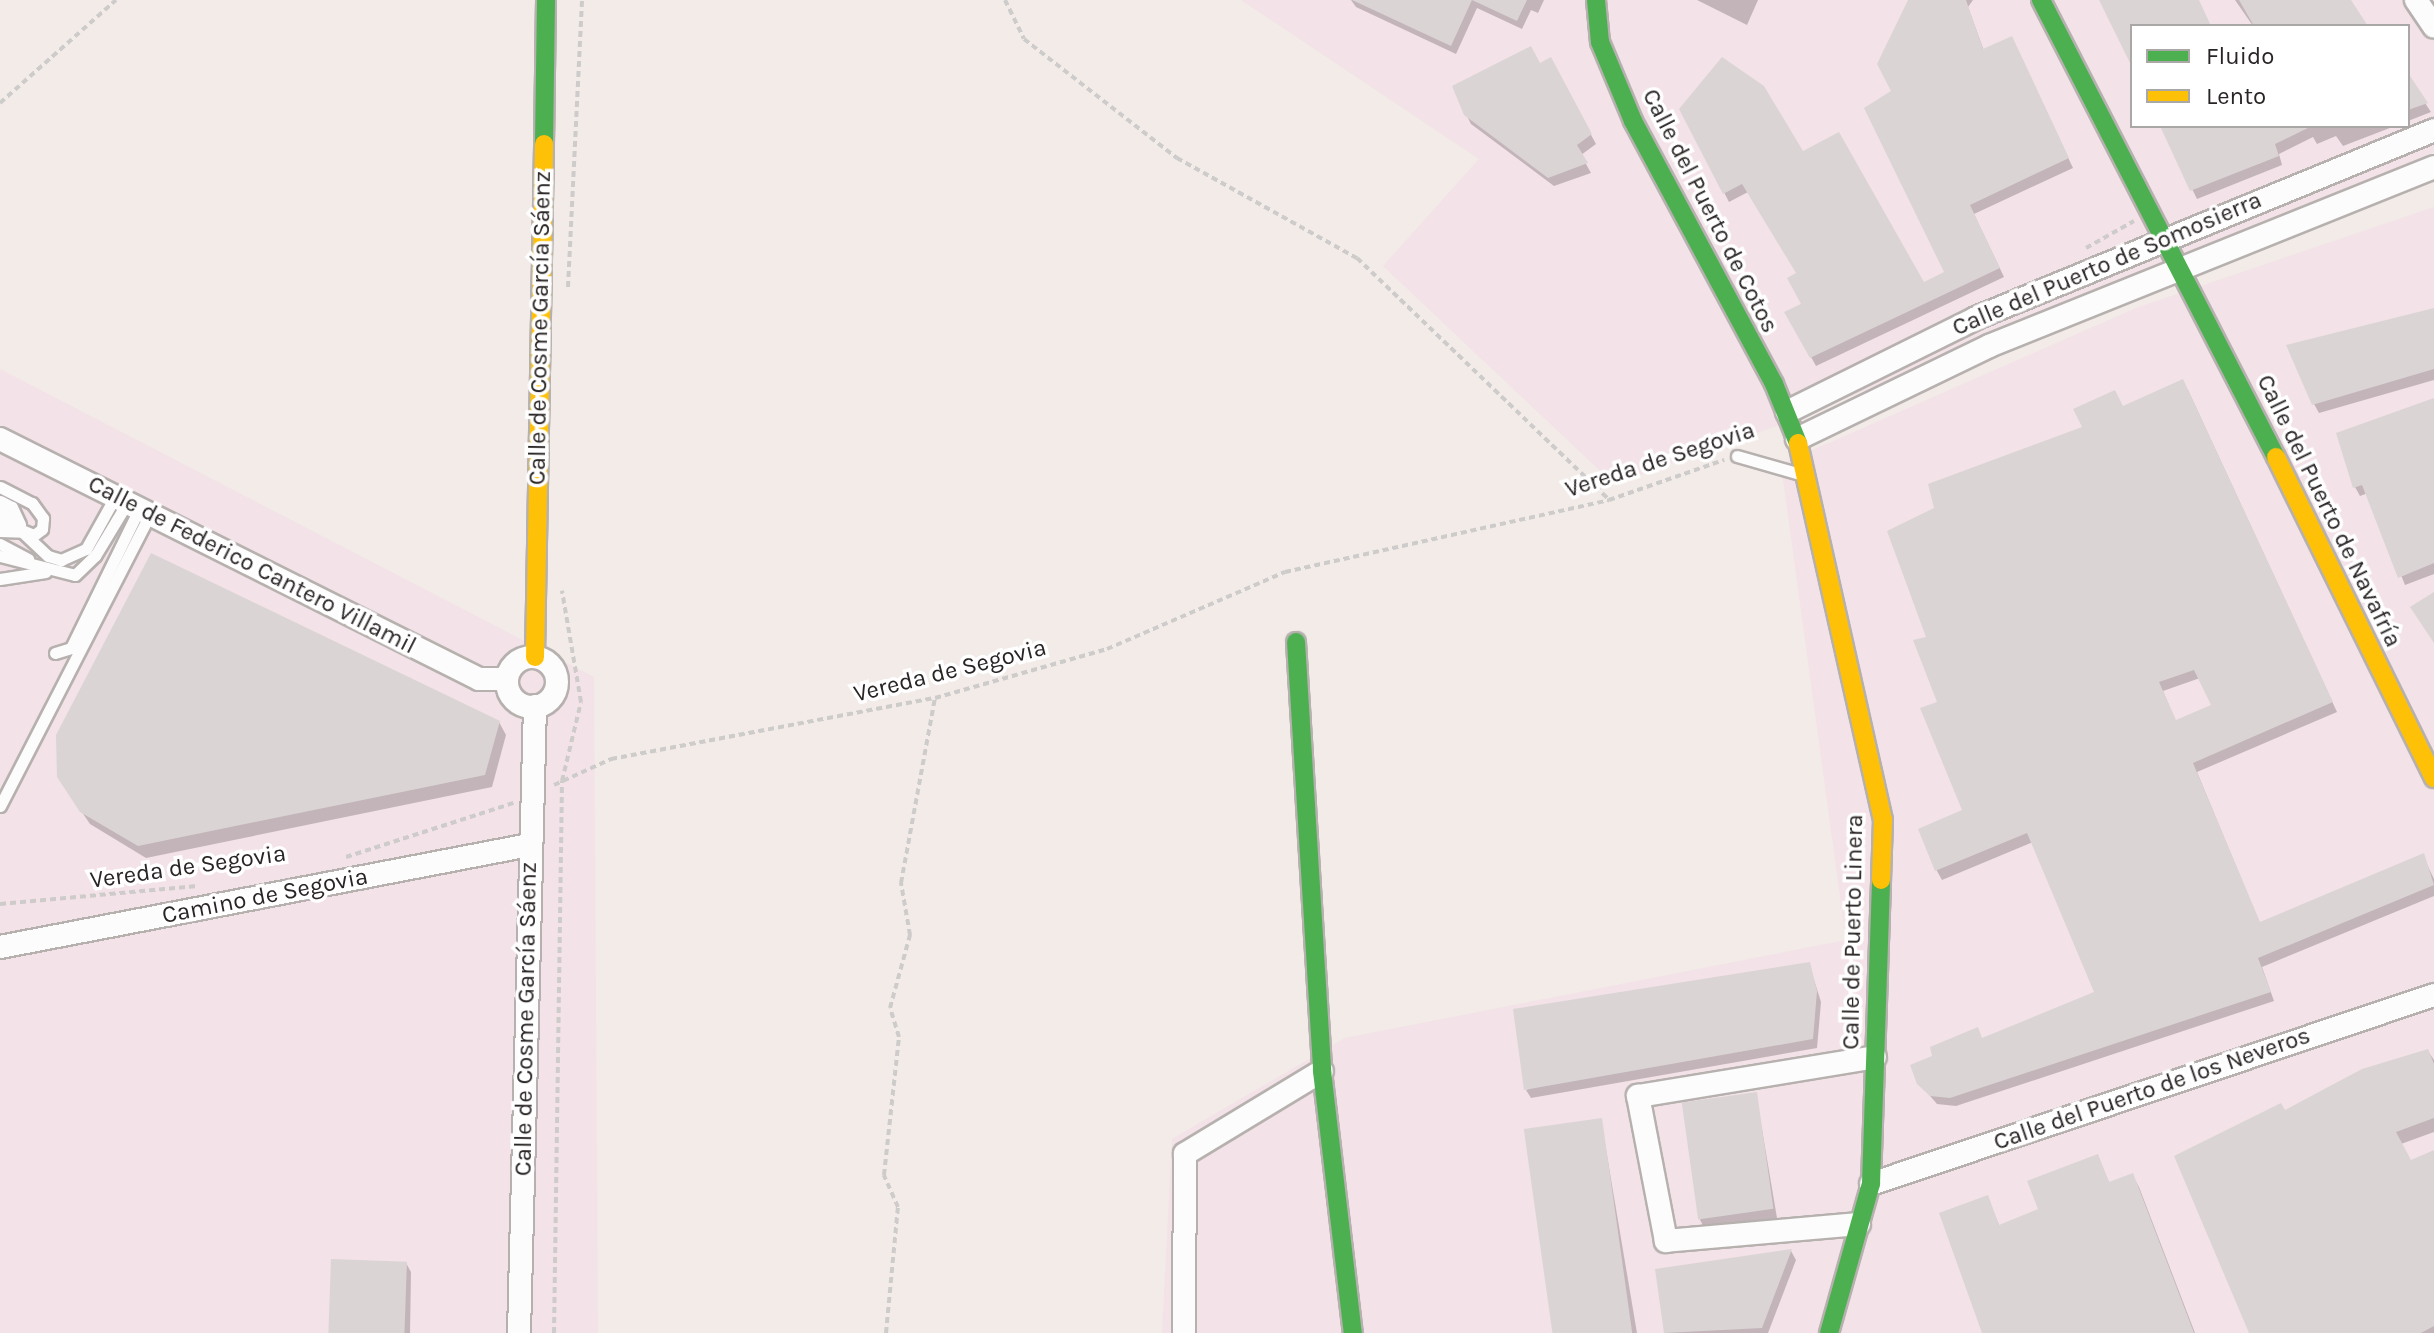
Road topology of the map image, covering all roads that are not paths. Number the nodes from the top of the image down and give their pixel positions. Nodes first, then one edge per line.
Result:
1 (546, 0) edge
2 (1596, 0) edge
3 (2041, 0) edge
4 (2416, 0) edge
5 (2434, 27) edge
6 (2434, 130) edge
7 (2434, 167) edge
8 (2164, 237) junction
9 (2181, 265) junction
10 (1787, 412) junction
11 (0, 439) edge
12 (1797, 439) junction
13 (1737, 456) road end
14 (1805, 475) junction
15 (0, 487) edge
16 (0, 501) edge
17 (133, 506) junction
18 (0, 511) edge
19 (0, 521) edge
20 (0, 531) edge
21 (24, 532) junction
22 (0, 544) edge
23 (0, 556) edge
24 (0, 565) edge
25 (50, 571) junction
26 (0, 572) edge
27 (0, 579) edge
28 (1296, 642) dead end
29 (55, 653) dead end
30 (535, 657) junction
31 (507, 679) junction
32 (535, 706) junction
33 (2434, 778) edge
34 (0, 806) edge
35 (529, 845) junction
36 (0, 947) edge
37 (2434, 995) edge
38 (1875, 1057) junction
39 (1322, 1071) junction
40 (1871, 1184) junction
41 (1859, 1224) junction
42 (519, 1333) edge
43 (1184, 1333) edge
44 (1353, 1333) edge
45 (1829, 1333) edge

1 - 30 street, Calle de Cosme García Sáenz
2 - 10 street, Calle del Puerto de Cotos
3 - 8 street, Calle del Puerto de Navafría
4 - 5 street
6 - 8 street, Calle del Puerto de Somosierra
7 - 9 street, Calle del Puerto de Somosierra
8 - 9 street, Calle del Puerto de Navafría
8 - 10 street, Calle del Puerto de Somosierra
9 - 12 street, Calle del Puerto de Somosierra
9 - 33 street, Calle del Puerto de Navafría
10 - 12 street, Calle del Puerto de Cotos
11 - 17 street, Calle de Federico Cantero Villamil
12 - 14 street, Calle de Puerto Linera
13 - 14 lane
14 - 38 street, Calle de Puerto Linera
15 - 21 lane
16 - 21 lane
17 - 21 lane
17 - 25 lane
17 - 29 lane
17 - 31 street, Calle de Federico Cantero Villamil
17 - 34 lane
18 - 21 lane
19 - 21 lane
20 - 21 lane
22 - 25 lane
23 - 25 lane
24 - 25 lane
25 - 26 lane
25 - 27 lane
28 - 39 street
30 - 31 street
30 - 32 street
31 - 32 street
32 - 35 street, Calle de Cosme García Sáenz
35 - 36 street, Camino de Segovia
35 - 42 street, Calle de Cosme García Sáenz
37 - 40 street, Calle del Puerto de los Neveros
38 - 40 street, Calle de Puerto Linera
38 - 41 street
39 - 43 street
39 - 44 street
40 - 41 street, Calle de Puerto Linera
41 - 45 street, Calle de Puerto Linera

